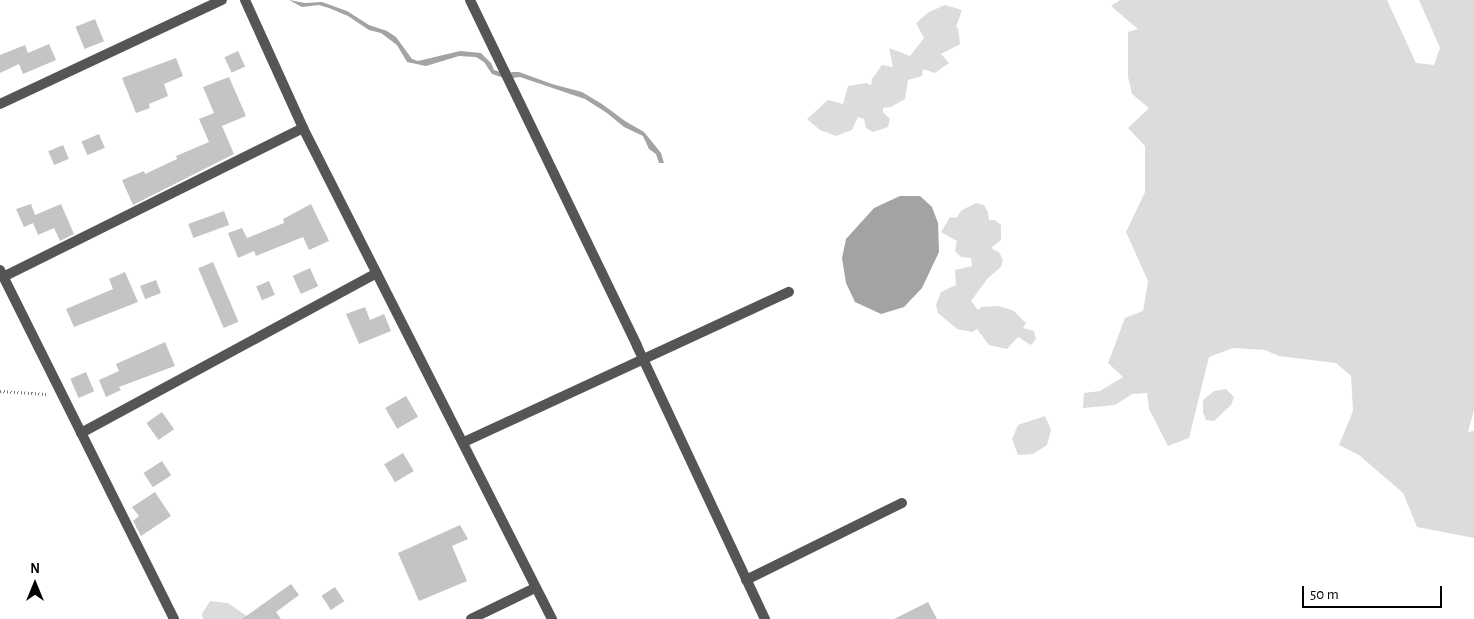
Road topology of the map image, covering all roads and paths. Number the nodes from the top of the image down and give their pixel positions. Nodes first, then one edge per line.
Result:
1 (222, 0) edge
2 (245, 0) edge
3 (470, 0) edge
4 (0, 104) edge
5 (303, 128) junction
6 (377, 273) junction
7 (2, 274) edge
8 (789, 292) dead end
9 (643, 359) junction
10 (0, 391) edge
11 (63, 397) junction
12 (81, 433) junction
13 (464, 442) junction
14 (902, 503) dead end
15 (746, 580) junction
16 (535, 588) junction
17 (174, 619) edge
18 (471, 619) edge
19 (552, 619) edge
20 (765, 619) edge

1 - 4 street
2 - 5 street
3 - 9 street
5 - 6 street
5 - 7 street
6 - 12 street
6 - 13 street
7 - 11 street
8 - 9 street
9 - 13 street
9 - 15 street
10 - 11 path
11 - 12 street
12 - 17 street
13 - 16 street
14 - 15 street
15 - 20 street
16 - 18 street
16 - 19 street

